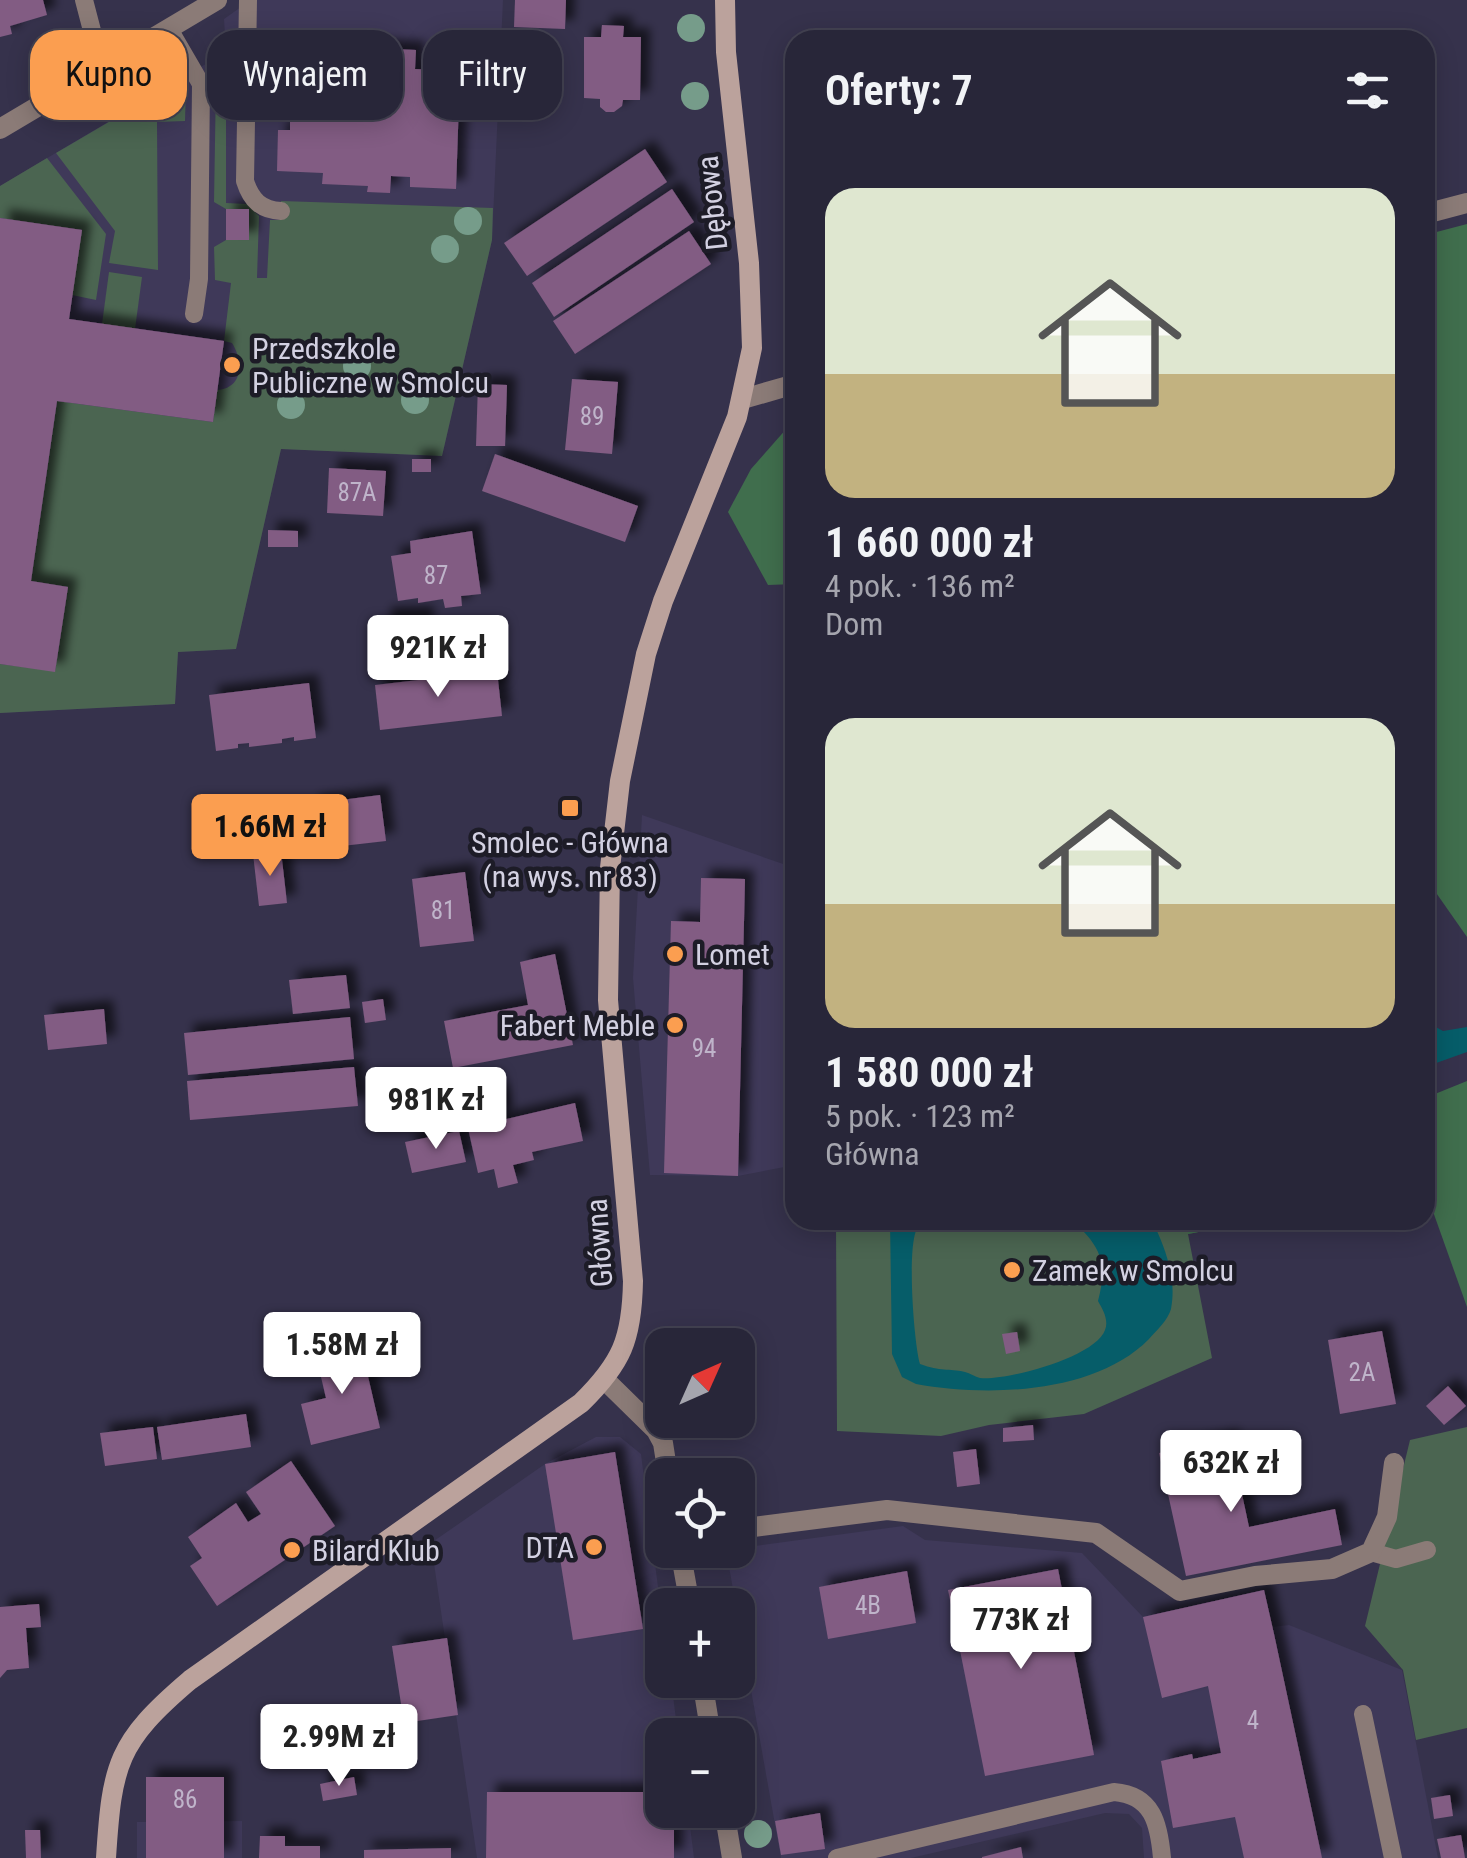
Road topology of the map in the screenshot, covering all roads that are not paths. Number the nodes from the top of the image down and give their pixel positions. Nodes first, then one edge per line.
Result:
1 (84, 0) edge
2 (217, 0) edge
3 (248, 0) edge
4 (725, 0) edge
5 (169, 29) joint
6 (92, 30) edge
7 (30, 112) edge
8 (0, 130) edge
9 (1467, 203) edge
10 (281, 211) dead end
11 (1435, 211) edge
12 (194, 314) dead end
13 (785, 387) edge
14 (743, 399) junction
15 (605, 1380) junction
16 (665, 1458) edge
17 (1394, 1463) dead end
18 (755, 1527) edge
19 (1427, 1550) dead end
20 (1371, 1552) junction
21 (1363, 1714) dead end
22 (727, 1828) edge
23 (106, 1858) edge
24 (732, 1858) edge
25 (838, 1858) edge
26 (1162, 1858) edge
27 (1393, 1858) edge

1 - 6 lane
2 - 5 street
3 - 10 lane
4 - 14 street, Dębowa
5 - 12 lane
7 - 8 street
9 - 11 street
13 - 14 street
14 - 15 street, Główna
15 - 16 street
15 - 23 street, Główna
17 - 20 street
18 - 20 street
19 - 20 lane
21 - 27 lane
22 - 24 street
25 - 26 lane

